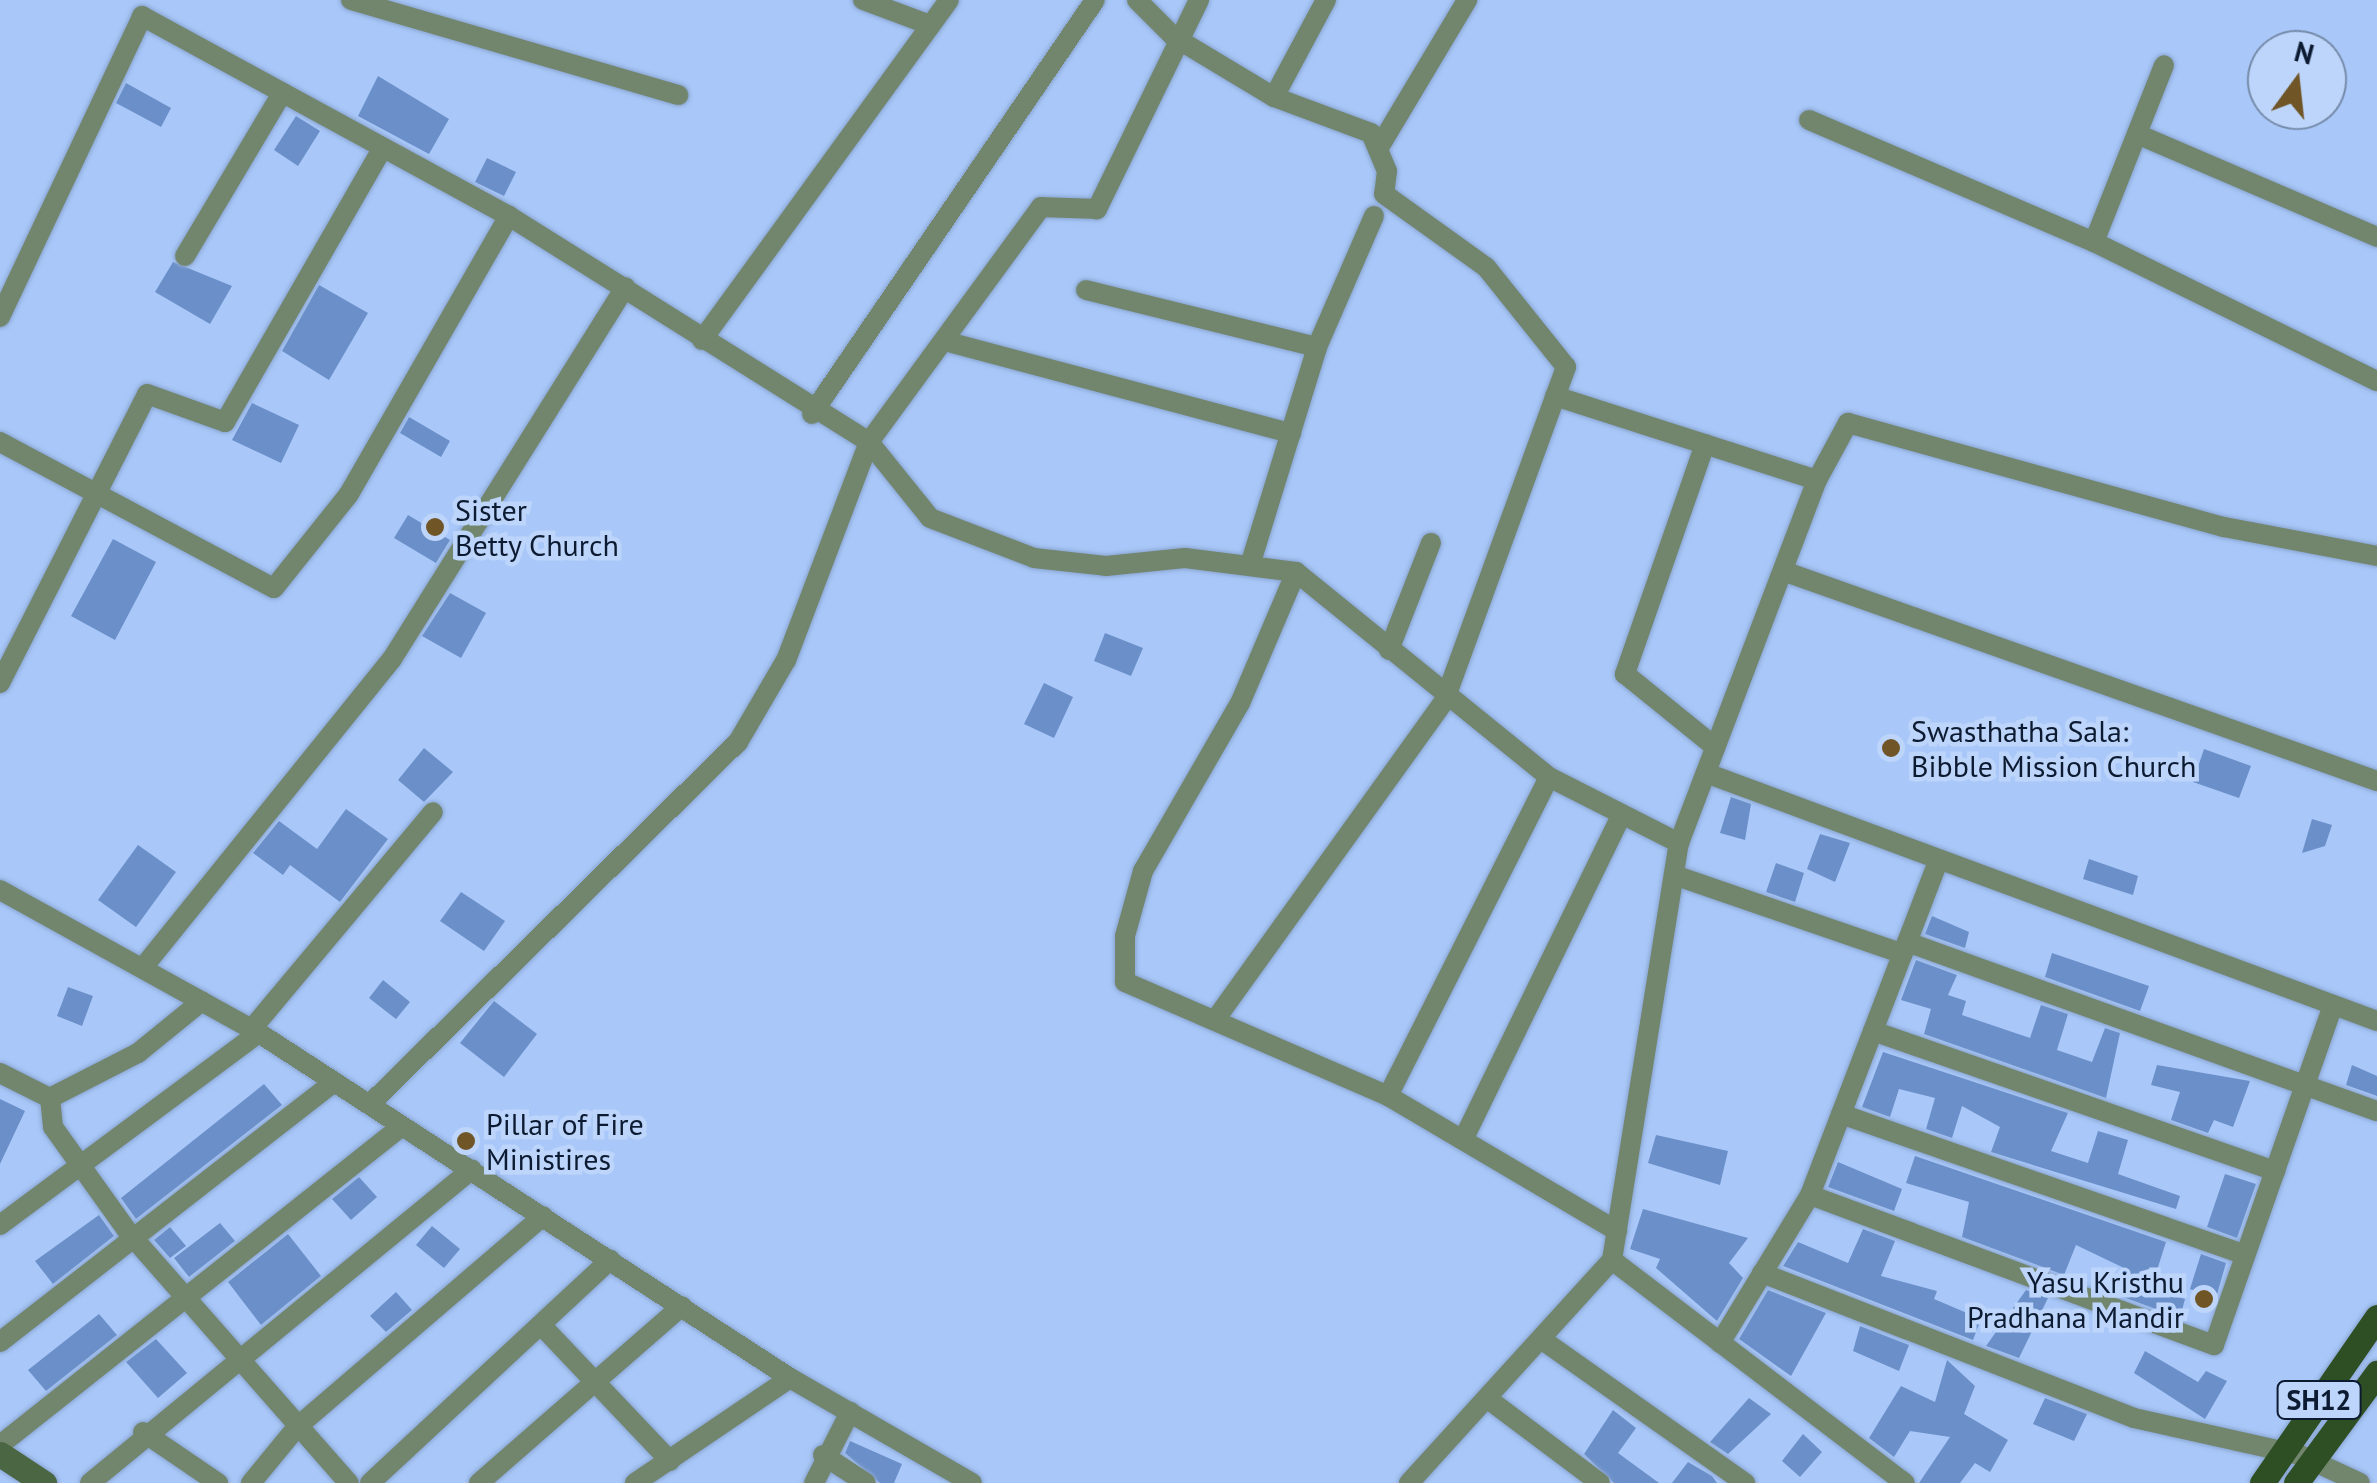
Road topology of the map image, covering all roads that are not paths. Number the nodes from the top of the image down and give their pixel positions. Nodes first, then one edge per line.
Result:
1 (351, 0) edge
2 (863, 0) edge
3 (949, 0) edge
4 (1095, 0) edge
5 (1138, 0) edge
6 (1199, 0) edge
7 (1326, 0) edge
8 (1466, 0) edge
9 (146, 8) edge
10 (930, 25) junction
11 (1174, 37) junction
12 (2164, 65) dead end
13 (282, 93) junction
14 (678, 94) dead end
15 (1274, 97) junction
16 (1809, 120) dead end
17 (2137, 134) junction
18 (382, 148) junction
19 (1378, 149) junction
20 (509, 216) junction
21 (1374, 216) dead end
22 (2377, 237) edge
23 (2094, 242) junction
24 (185, 256) dead end
25 (626, 286) junction
26 (1086, 290) dead end
27 (0, 317) edge
28 (702, 340) junction
29 (948, 342) junction
30 (1317, 348) junction
31 (2377, 381) edge
32 (1556, 396) junction
33 (812, 414) junction
34 (1291, 433) junction
35 (0, 442) edge
36 (869, 442) junction
37 (1705, 444) junction
38 (1817, 480) junction
39 (95, 499) junction
40 (1432, 542) dead end
41 (2377, 556) edge
42 (1251, 562) junction
43 (1782, 571) junction
44 (1296, 572) junction
45 (1389, 650) junction
46 (0, 683) edge
47 (1444, 700) junction
48 (1715, 747) junction
49 (1706, 773) junction
50 (1549, 776) junction
51 (2377, 781) edge
52 (432, 812) dead end
53 (1620, 818) junction
54 (1679, 843) junction
55 (1938, 862) junction
56 (1674, 875) junction
57 (0, 890) edge
58 (1905, 948) junction
59 (145, 965) junction
60 (202, 1001) junction
61 (2332, 1005) junction
62 (1216, 1019) junction
63 (2377, 1021) edge
64 (1873, 1031) junction
65 (254, 1032) junction
66 (0, 1074) edge
67 (333, 1083) junction
68 (2305, 1085) junction
69 (1388, 1096) junction
70 (50, 1098) junction
71 (370, 1104) junction
72 (2377, 1111) edge
73 (1841, 1114) junction
74 (402, 1126) junction
75 (1462, 1140) junction
76 (82, 1166) junction
77 (472, 1168) junction
78 (2275, 1171) junction
79 (1810, 1195) junction
80 (544, 1216) junction
81 (0, 1225) edge
82 (1617, 1231) junction
83 (129, 1232) junction
84 (2246, 1256) junction
85 (610, 1260) junction
86 (1612, 1260) junction
87 (1762, 1273) junction
88 (182, 1296) junction
89 (682, 1306) junction
90 (2377, 1317) edge
91 (542, 1326) junction
92 (1541, 1339) junction
93 (0, 1342) edge
94 (1720, 1343) junction
95 (238, 1364) junction
96 (2377, 1373) edge
97 (790, 1378) junction
98 (598, 1386) junction
99 (1488, 1399) junction
100 (850, 1412) junction
101 (296, 1427) junction
102 (142, 1432) junction
103 (0, 1445) edge
104 (2284, 1451) junction
105 (0, 1454) edge
106 (823, 1455) junction
107 (670, 1461) junction
108 (2312, 1461) junction
109 (1416, 1481) edge
110 (44, 1483) edge
111 (90, 1483) edge
112 (218, 1483) edge
113 (251, 1483) edge
114 (349, 1483) edge
115 (370, 1483) edge
116 (479, 1483) edge
117 (634, 1483) edge
118 (814, 1483) edge
119 (866, 1483) edge
120 (972, 1483) edge
121 (1600, 1483) edge
122 (1745, 1483) edge
123 (1905, 1483) edge
124 (2262, 1483) edge
125 (2296, 1483) edge
126 (2360, 1483) edge

1 - 14 street
2 - 10 street
3 - 10 street
4 - 33 street
5 - 11 street
6 - 11 street
7 - 15 street
8 - 19 street
9 - 13 street
9 - 27 street
10 - 28 street
11 - 15 street
11 - 29 street
12 - 17 street
13 - 18 street
13 - 24 street
15 - 19 street
16 - 23 street
17 - 22 street
17 - 23 street
18 - 20 street
18 - 39 street
19 - 32 street
20 - 25 street
20 - 39 street
21 - 30 street
23 - 31 street
25 - 28 street
25 - 59 street
26 - 30 street
28 - 33 street
29 - 34 street
29 - 36 street
30 - 34 street
32 - 37 street
32 - 47 street
33 - 36 street
34 - 42 street
35 - 39 street
36 - 42 street
36 - 71 street
37 - 38 street
37 - 48 street
38 - 41 street
38 - 43 street
39 - 46 street
40 - 45 street
42 - 44 street
43 - 48 street
43 - 51 street
44 - 45 street
44 - 62 street
45 - 47 street
47 - 50 street
47 - 62 street
48 - 49 street
49 - 54 street
49 - 55 street
50 - 53 street
50 - 69 street
52 - 65 street
53 - 54 street
53 - 75 street
54 - 56 street
55 - 58 street
55 - 61 street
56 - 58 street
56 - 82 street
57 - 59 street
58 - 64 street
58 - 68 street
59 - 60 street
60 - 65 street
60 - 70 street
61 - 63 street
61 - 68 street
62 - 69 street
64 - 73 street
64 - 78 street
65 - 67 street
65 - 76 street
66 - 70 street
67 - 71 street
67 - 83 street
68 - 72 street
68 - 78 street
69 - 75 street
70 - 76 street
71 - 74 street
73 - 79 street
73 - 84 street
74 - 77 street
74 - 88 street
75 - 82 street
76 - 81 street
76 - 83 street
77 - 80 street
77 - 95 street
78 - 84 street
79 - 84 street
79 - 87 street
80 - 85 street
80 - 101 street
82 - 86 street
83 - 88 street
83 - 93 street
85 - 89 street
85 - 91 street
86 - 92 street
86 - 94 street
87 - 94 street
87 - 104 street
88 - 95 street
88 - 103 street
89 - 97 street
89 - 98 street
90 - 104 main road, SH12
91 - 98 street
91 - 115 street
92 - 99 street
92 - 122 street
94 - 123 street
95 - 101 street
95 - 102 street
96 - 108 main road, SH12
97 - 100 street
97 - 107 street
98 - 107 street
98 - 116 street
99 - 109 street
99 - 121 street
100 - 106 street
100 - 120 street
101 - 113 street
101 - 114 street
102 - 111 street
102 - 112 street
104 - 108 street
104 - 124 main road, SH12
105 - 110 street
106 - 118 street
106 - 119 street
107 - 117 street
108 - 125 main road, SH12
108 - 126 street

